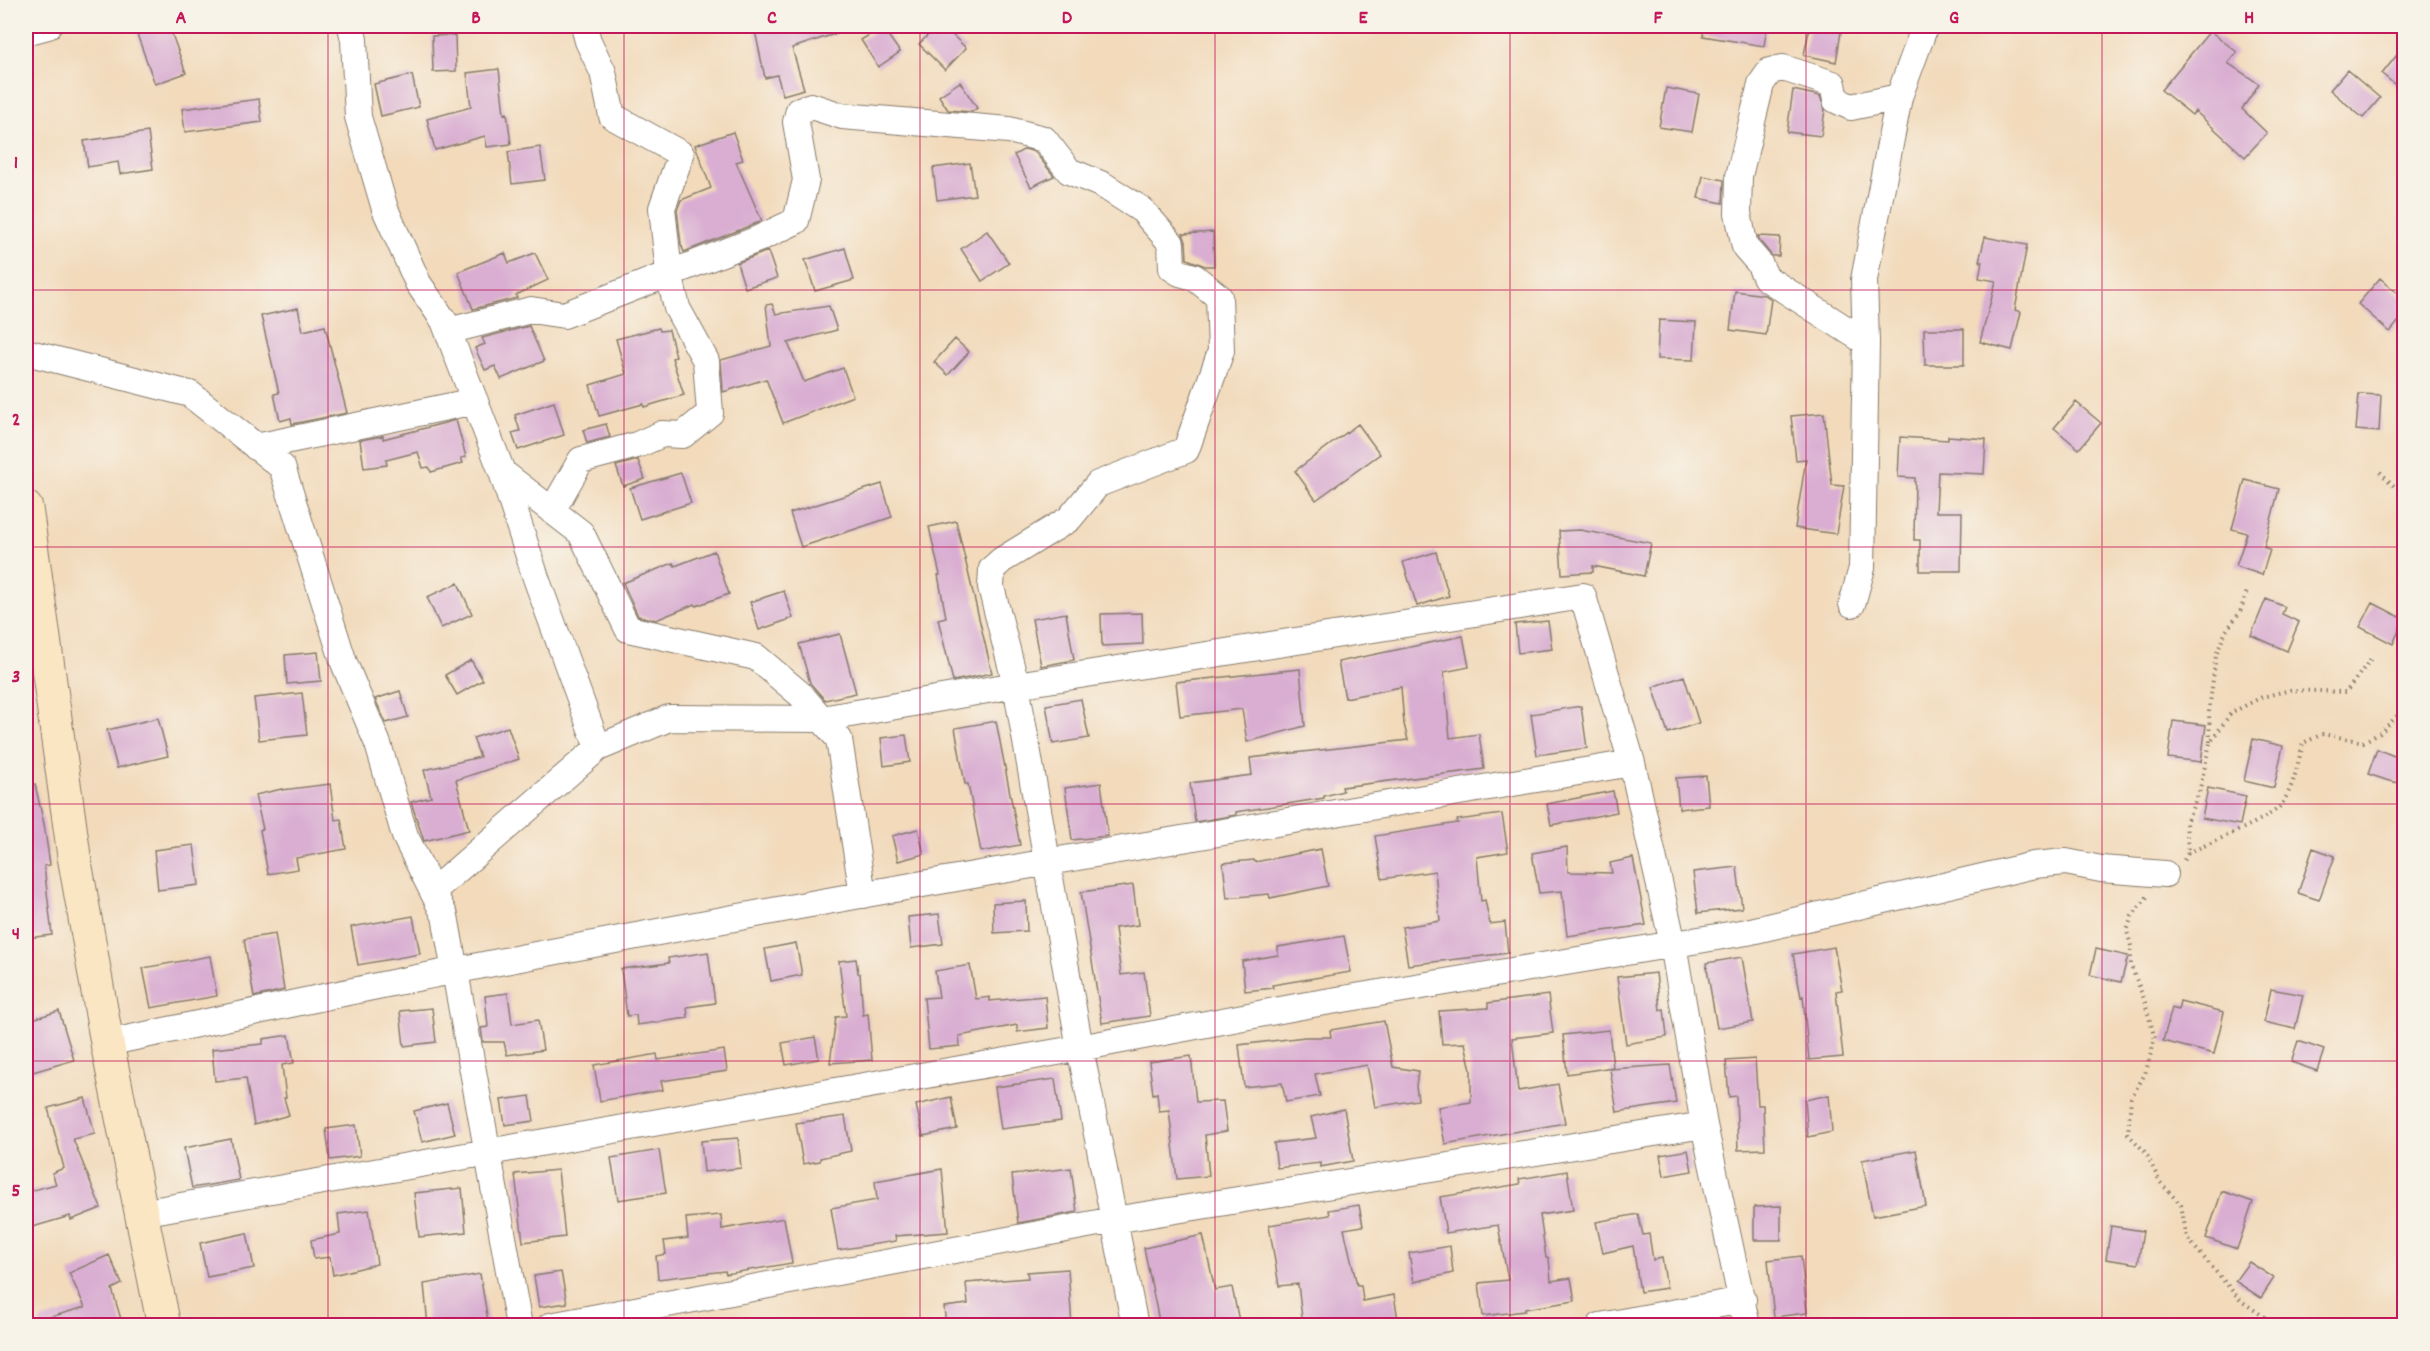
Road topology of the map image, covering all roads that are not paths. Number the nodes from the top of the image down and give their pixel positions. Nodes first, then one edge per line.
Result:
1 (48, 26) edge
2 (351, 26) edge
3 (584, 26) edge
4 (1925, 26) edge
5 (26, 32) edge
6 (1899, 97) junction
7 (669, 273) junction
8 (448, 331) junction
9 (1866, 342) junction
10 (26, 352) edge
11 (475, 401) junction
12 (256, 447) junction
13 (502, 472) junction
14 (26, 508) edge
15 (552, 511) junction
16 (1852, 604) dead end
17 (1016, 686) junction
18 (822, 719) junction
19 (598, 748) junction
20 (1632, 763) junction
21 (1049, 861) junction
22 (2165, 874) road end
23 (433, 891) junction
24 (863, 895) junction
25 (1673, 944) junction
26 (455, 970) junction
27 (107, 1043) junction
28 (1080, 1048) junction
29 (1704, 1125) junction
30 (489, 1152) junction
31 (141, 1213) junction
32 (1114, 1220) junction
33 (1743, 1300) junction
34 (165, 1326) edge
35 (519, 1326) edge
36 (550, 1326) edge
37 (1135, 1326) edge
38 (1600, 1326) edge
39 (1747, 1326) edge

1 - 5 street
2 - 8 street
3 - 7 street
4 - 6 street
6 - 9 street
6 - 9 street
7 - 8 street
7 - 15 street
7 - 17 street
8 - 11 street
9 - 16 street
10 - 12 street
11 - 12 street
11 - 13 street
12 - 23 street
13 - 15 street
13 - 19 street
14 - 27 main road
15 - 18 street
17 - 18 street
17 - 20 street
17 - 21 street
18 - 19 street
18 - 24 street
19 - 23 street
20 - 21 street
20 - 25 street
21 - 24 street
21 - 28 street
22 - 25 street
23 - 26 street
24 - 26 street
25 - 28 street
25 - 29 street
26 - 27 street
26 - 30 street
27 - 31 main road
28 - 30 street
28 - 32 street
29 - 32 street
29 - 33 street
30 - 31 street
30 - 35 street
31 - 34 main road
32 - 36 street
32 - 37 street
33 - 38 street
33 - 39 street

